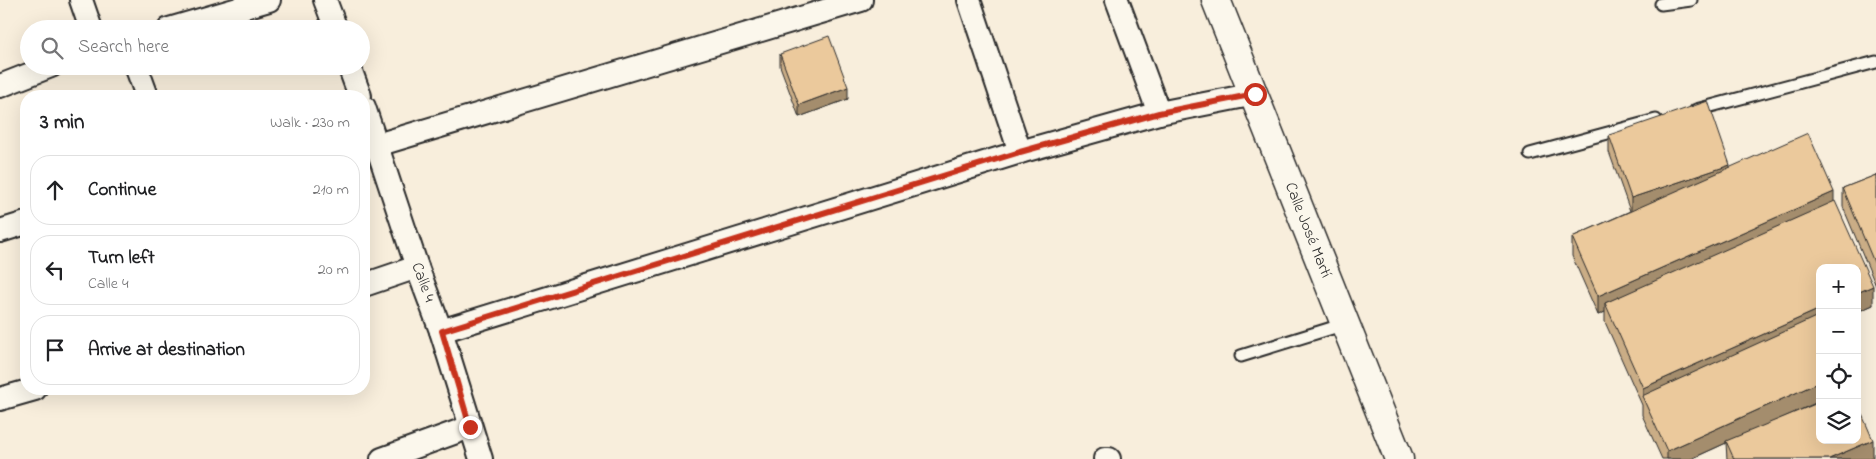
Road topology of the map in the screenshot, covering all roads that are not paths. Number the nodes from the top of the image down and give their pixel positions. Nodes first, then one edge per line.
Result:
1 (81, 0) edge
2 (269, 0) edge
3 (325, 0) edge
4 (861, 0) edge
5 (969, 0) edge
6 (1117, 0) edge
7 (1216, 0) edge
8 (1692, 0) edge
9 (1661, 4) dead end
10 (88, 20) edge
11 (200, 20) edge
12 (333, 20) edge
13 (1876, 62) edge
14 (28, 75) edge
15 (139, 75) edge
16 (352, 75) edge
17 (0, 86) edge
18 (145, 90) edge
19 (358, 90) edge
20 (1255, 94) junction
21 (1159, 113) junction
22 (1684, 113) edge
23 (1664, 118) edge
24 (370, 125) edge
25 (377, 145) junction
26 (1020, 152) junction
27 (1530, 154) dead end
28 (20, 225) edge
29 (0, 231) edge
30 (416, 267) junction
31 (370, 283) edge
32 (1346, 323) junction
33 (442, 331) junction
34 (1241, 356) dead end
35 (20, 393) edge
36 (0, 399) edge
37 (470, 427) junction
38 (382, 459) edge
39 (481, 459) edge
40 (1105, 459) edge
41 (1109, 459) edge
42 (1399, 459) edge

1 - 10 street
2 - 11 street
3 - 12 street
4 - 25 street
5 - 26 street
6 - 21 street
7 - 20 main road, Calle José Martí
8 - 9 lane
13 - 22 lane
14 - 17 street
15 - 18 street
16 - 19 street
20 - 21 street
20 - 32 main road, Calle José Martí
21 - 26 street
23 - 27 lane
24 - 25 street, Calle 4
25 - 30 street, Calle 4
26 - 33 street
28 - 29 street
30 - 31 street
30 - 33 street, Calle 4
32 - 34 lane
32 - 42 main road, Calle José Martí
33 - 37 street, Calle 4
35 - 36 street
37 - 38 street
37 - 39 street, Calle 4
40 - 41 street

